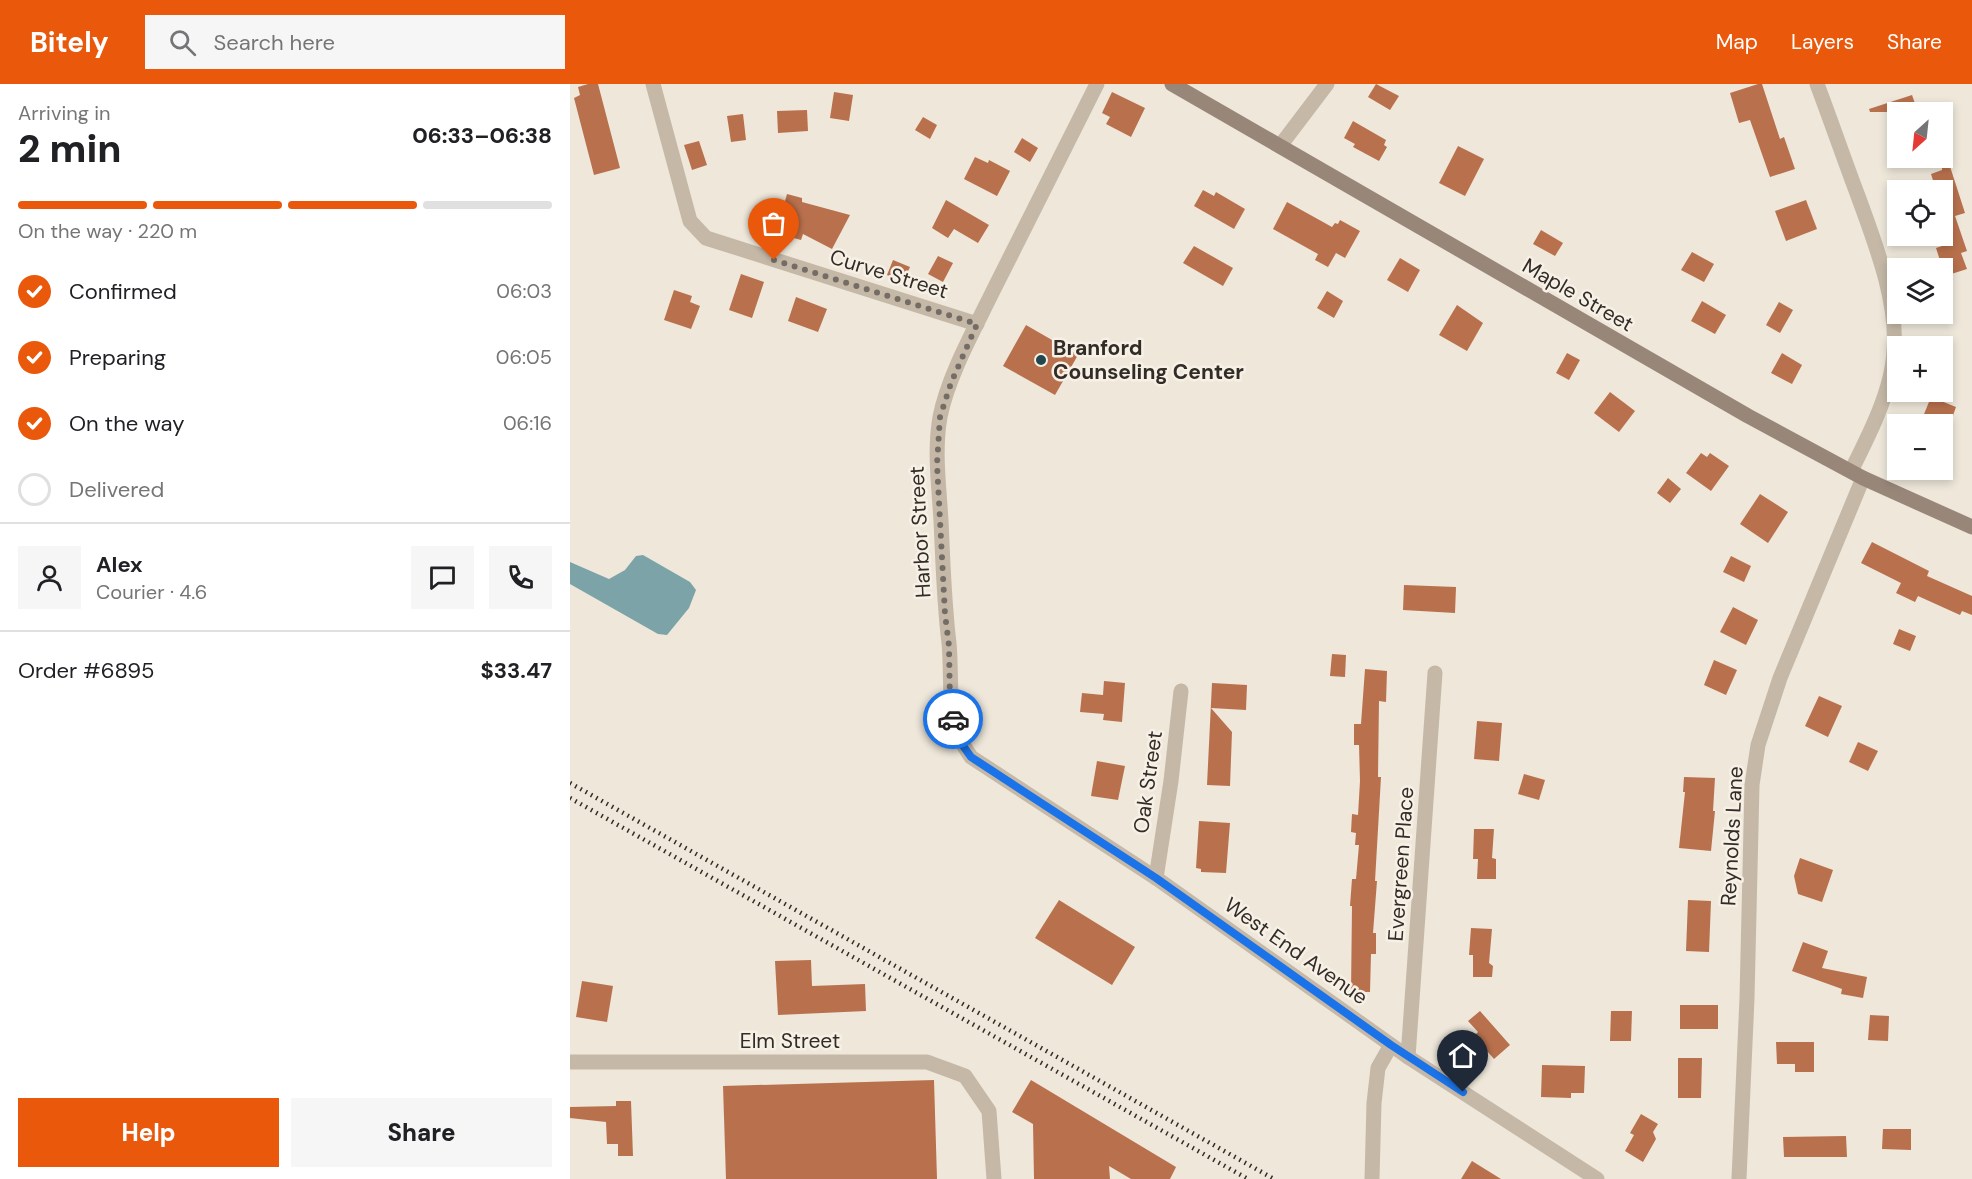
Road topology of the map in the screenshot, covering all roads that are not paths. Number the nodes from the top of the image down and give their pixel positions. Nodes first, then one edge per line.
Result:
1 (653, 84) edge
2 (1097, 84) edge
3 (1172, 84) edge
4 (1327, 84) edge
5 (1817, 84) edge
6 (1280, 146) junction
7 (977, 324) junction
8 (1857, 475) junction
9 (1972, 527) edge
10 (1435, 674) dead end
11 (1181, 691) dead end
12 (971, 757) joint
13 (1156, 878) junction
14 (1391, 1045) junction
15 (1408, 1057) junction
16 (570, 1062) edge
17 (994, 1179) edge
18 (1372, 1179) edge
19 (1597, 1179) edge
20 (1739, 1179) edge

1 - 7 street, Curve Street
2 - 7 street, Harbor Street
3 - 6 street, Maple Street
4 - 6 street
5 - 8 street, Reynolds Lane
6 - 8 street, Maple Street
7 - 12 street, Harbor Street
8 - 9 street, Maple Street
8 - 20 street, Reynolds Lane
10 - 15 street, Evergreen Place
11 - 13 street, Oak Street
12 - 13 street, West End Avenue
13 - 14 street, West End Avenue
14 - 15 street, West End Avenue
14 - 18 street
15 - 19 street, West End Avenue
16 - 17 street, Elm Street

